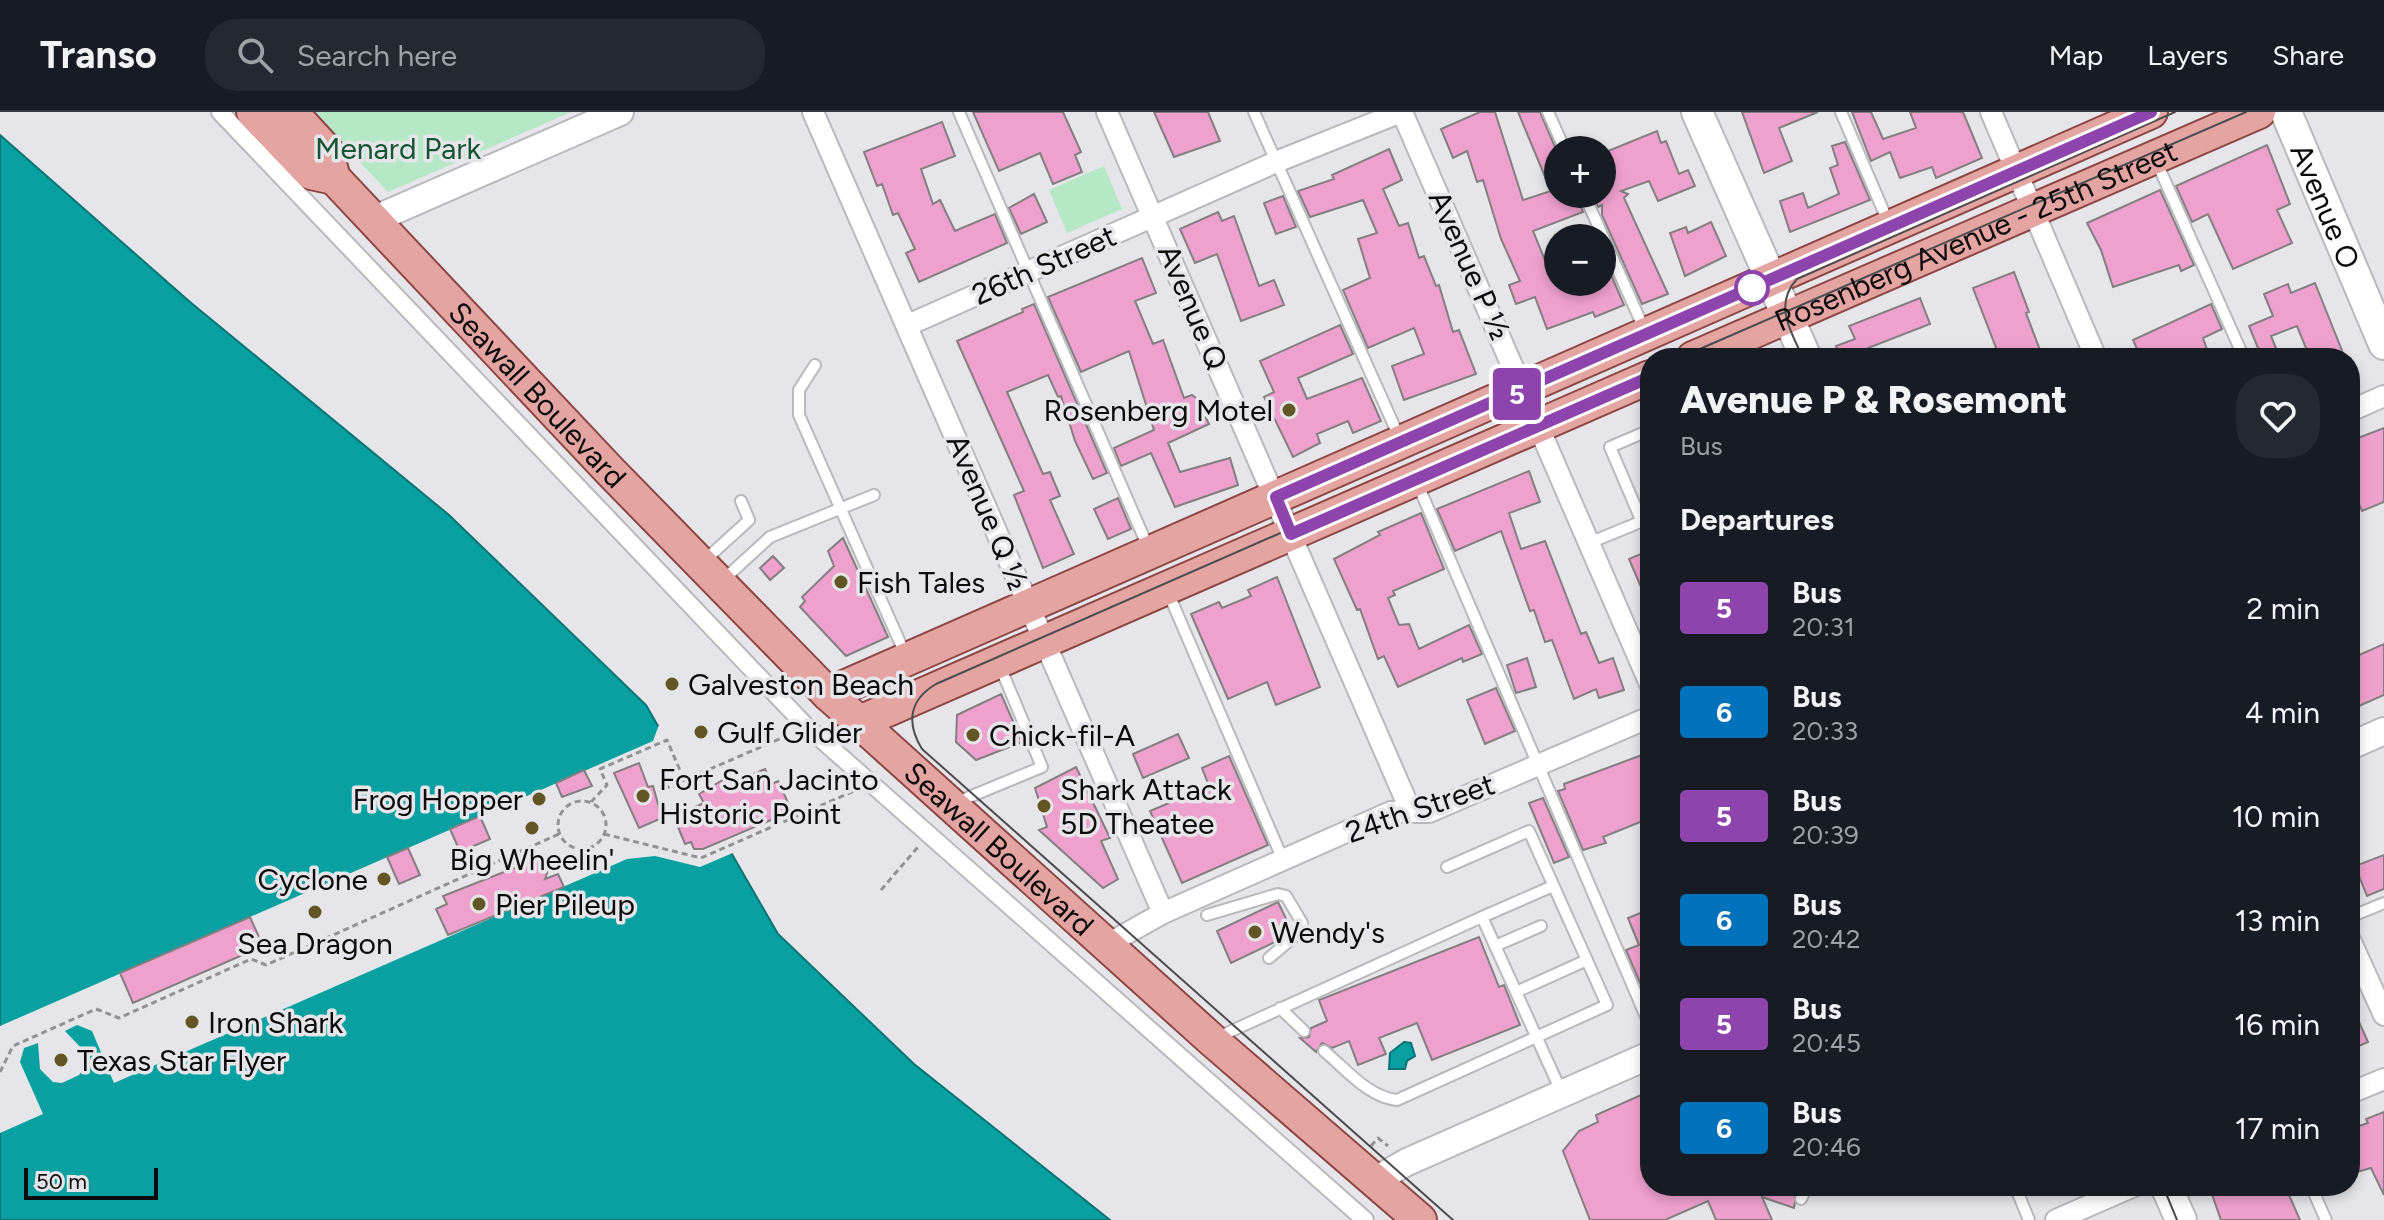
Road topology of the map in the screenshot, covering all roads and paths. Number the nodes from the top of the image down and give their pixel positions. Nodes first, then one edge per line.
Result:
1 (220, 112) edge
2 (253, 112) edge
3 (291, 112) edge
4 (620, 112) edge
5 (813, 112) edge
6 (959, 112) edge
7 (1107, 112) edge
8 (1254, 112) edge
9 (1402, 112) edge
10 (1548, 112) edge
11 (1697, 112) edge
12 (1841, 112) edge
13 (1991, 112) edge
14 (2151, 112) edge
15 (2259, 112) edge
16 (2286, 112) edge
17 (1559, 136) edge
18 (2155, 157) junction
19 (1276, 162) junction
20 (2016, 170) junction
21 (334, 178) junction
22 (1590, 208) edge
23 (2034, 211) junction
24 (1154, 217) junction
25 (373, 220) junction
26 (1891, 229) junction
27 (1030, 271) junction
28 (1772, 280) junction
29 (1788, 317) junction
30 (908, 325) junction
31 (1647, 335) junction
32 (2384, 344) edge
33 (1716, 348) edge
34 (1802, 348) edge
35 (2092, 348) edge
36 (2240, 348) edge
37 (815, 365) dead end
38 (1640, 381) edge
39 (1525, 390) junction
40 (2384, 396) edge
41 (2360, 407) edge
42 (1540, 425) junction
43 (1640, 434) edge
44 (1402, 444) junction
45 (1416, 479) junction
46 (874, 495) dead end
47 (1276, 497) junction
48 (741, 501) dead end
49 (840, 508) junction
50 (1640, 508) edge
51 (1640, 522) edge
52 (1291, 534) junction
53 (1589, 543) junction
54 (1151, 554) junction
55 (710, 574) junction
56 (1166, 589) junction
57 (1029, 607) junction
58 (1045, 641) junction
59 (906, 658) junction
60 (1640, 661) edge
61 (998, 662) junction
62 (828, 694) junction
63 (1640, 721) edge
64 (860, 722) junction
65 (805, 725) junction
66 (2384, 731) edge
67 (2360, 742) edge
68 (1538, 766) junction
69 (684, 780) junction
70 (869, 784) junction
71 (664, 789) dead end
72 (591, 802) junction
73 (949, 805) junction
74 (1411, 812) junction
75 (559, 834) junction
76 (604, 834) junction
77 (913, 852) dead end
78 (1283, 860) junction
79 (1447, 867) dead end
80 (1553, 886) junction
81 (881, 890) dead end
82 (2384, 903) edge
83 (1163, 913) junction
84 (2360, 913) edge
85 (1207, 915) dead end
86 (1482, 917) junction
87 (1541, 926) dead end
88 (1106, 945) junction
89 (1495, 946) junction
90 (1269, 958) dead end
91 (1587, 960) junction
92 (2360, 962) edge
93 (1516, 992) junction
94 (1640, 1003) edge
95 (1280, 1008) junction
96 (2384, 1015) edge
97 (1304, 1031) dead end
98 (1536, 1037) junction
99 (1212, 1040) junction
100 (1324, 1051) dead end
101 (1640, 1059) edge
102 (0, 1072) edge
103 (2384, 1079) edge
104 (2360, 1089) edge
105 (1562, 1093) junction
106 (1374, 1181) junction
107 (1802, 1196) edge
108 (2019, 1196) edge
109 (2111, 1196) edge
110 (2170, 1196) edge
111 (2315, 1196) edge
112 (1801, 1199) dead end
113 (1365, 1220) edge
114 (1420, 1220) edge
115 (2029, 1220) edge
116 (2056, 1220) edge
117 (2181, 1220) edge
118 (2326, 1220) edge

1 - 65 street
2 - 21 main road, Seawall Boulevard
3 - 21 main road, Seawall Boulevard
4 - 25 street
5 - 30 street, Avenue Q ½
6 - 27 lane
7 - 24 street, Avenue Q
8 - 19 lane
9 - 19 street, 26th Street
9 - 39 street, Avenue P ½
10 - 17 lane
11 - 28 main road
12 - 26 lane
13 - 20 street
14 - 20 main road, Rosenberg Avenue - 25th Street
15 - 18 main road, Rosenberg Avenue - 25th Street
16 - 32 main road, Avenue O
18 - 23 main road, Rosenberg Avenue - 25th Street
18 - 36 lane
19 - 24 street, 26th Street
19 - 44 lane
20 - 23 street
20 - 26 main road, Rosenberg Avenue - 25th Street
21 - 25 main road, Seawall Boulevard
22 - 31 lane
23 - 29 main road, Rosenberg Avenue - 25th Street
23 - 35 street
24 - 27 street, 26th Street
24 - 47 street, Avenue Q
25 - 55 main road, Seawall Boulevard
26 - 28 main road, Rosenberg Avenue - 25th Street
27 - 30 street, 26th Street
27 - 54 lane
28 - 29 main road
28 - 31 main road, Rosenberg Avenue - 25th Street
29 - 33 main road, Rosenberg Avenue - 25th Street
29 - 34 main road
30 - 57 street, Avenue Q ½
31 - 39 main road, Rosenberg Avenue - 25th Street
37 - 49 lane
38 - 42 main road
39 - 42 street, Avenue P ½
39 - 44 main road, Rosenberg Avenue - 25th Street
40 - 41 street
42 - 45 main road
42 - 53 street, Avenue P ½
43 - 50 lane
44 - 47 main road, Rosenberg Avenue - 25th Street
45 - 52 main road
45 - 68 lane
46 - 49 lane
47 - 52 street, Avenue Q
47 - 54 main road, Rosenberg Avenue - 25th Street
48 - 55 lane
49 - 55 lane
49 - 59 lane
51 - 53 lane
52 - 56 main road
52 - 74 street, Avenue Q
53 - 60 street, Avenue P ½
54 - 57 main road, Rosenberg Avenue - 25th Street
55 - 62 main road, Seawall Boulevard
56 - 58 main road
56 - 78 lane
57 - 58 street, Avenue Q ½
57 - 59 main road, Rosenberg Avenue - 25th Street
58 - 61 main road
58 - 83 street, Avenue Q ½
59 - 62 main road, Rosenberg Avenue - 25th Street
61 - 64 main road
61 - 73 lane
62 - 64 main road, Seawall Boulevard
63 - 68 street, 24th Street
64 - 73 main road, Seawall Boulevard
65 - 69 path
65 - 70 street
66 - 67 street
68 - 74 street, 24th Street
68 - 94 lane
69 - 71 path
69 - 72 path
70 - 76 path
70 - 113 street
72 - 75 path
72 - 76 path
73 - 88 main road, Seawall Boulevard
74 - 78 street, 24th Street
75 - 76 path
75 - 102 path
77 - 81 path
78 - 83 street, 24th Street
79 - 80 lane
80 - 86 lane
80 - 91 lane
82 - 84 lane
83 - 88 street, 24th Street
85 - 90 lane
86 - 89 lane
86 - 95 lane
87 - 89 lane
88 - 99 main road, Seawall Boulevard
89 - 93 lane
91 - 93 lane
91 - 98 lane
92 - 96 street
93 - 98 lane
95 - 97 lane
95 - 99 lane
98 - 100 lane
98 - 105 lane
99 - 106 main road, Seawall Boulevard
101 - 105 street
103 - 104 street
105 - 106 street
106 - 114 main road, Seawall Boulevard
107 - 112 lane
108 - 115 lane
109 - 116 street
110 - 117 main road
111 - 118 lane

